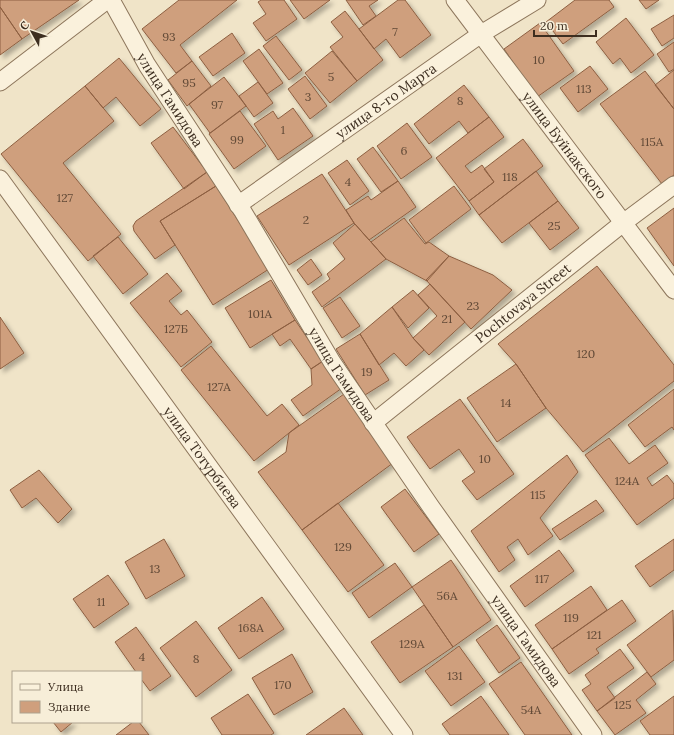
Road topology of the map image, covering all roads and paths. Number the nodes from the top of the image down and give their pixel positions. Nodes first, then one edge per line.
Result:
1 (107, 0) edge
2 (111, 0) edge
3 (455, 0) edge
4 (536, 0) edge
5 (481, 34) junction
6 (0, 82) edge
7 (0, 179) edge
8 (674, 185) edge
9 (238, 205) junction
10 (623, 223) junction
11 (674, 290) edge
12 (373, 423) junction
13 (404, 735) edge
14 (593, 735) edge

1 - 6 street
2 - 9 street, улица Гамидова
3 - 5 street, улица Буйнакского
4 - 5 street, улица 8-го Марта
5 - 9 street, улица 8-го Марта
5 - 10 street, улица Буйнакского
7 - 13 street, улица Тотурбиева
8 - 10 street, Pochtovaya Street
9 - 12 street, улица Гамидова
10 - 11 street, улица Буйнакского
10 - 12 street, Pochtovaya Street
12 - 14 street, улица Гамидова

